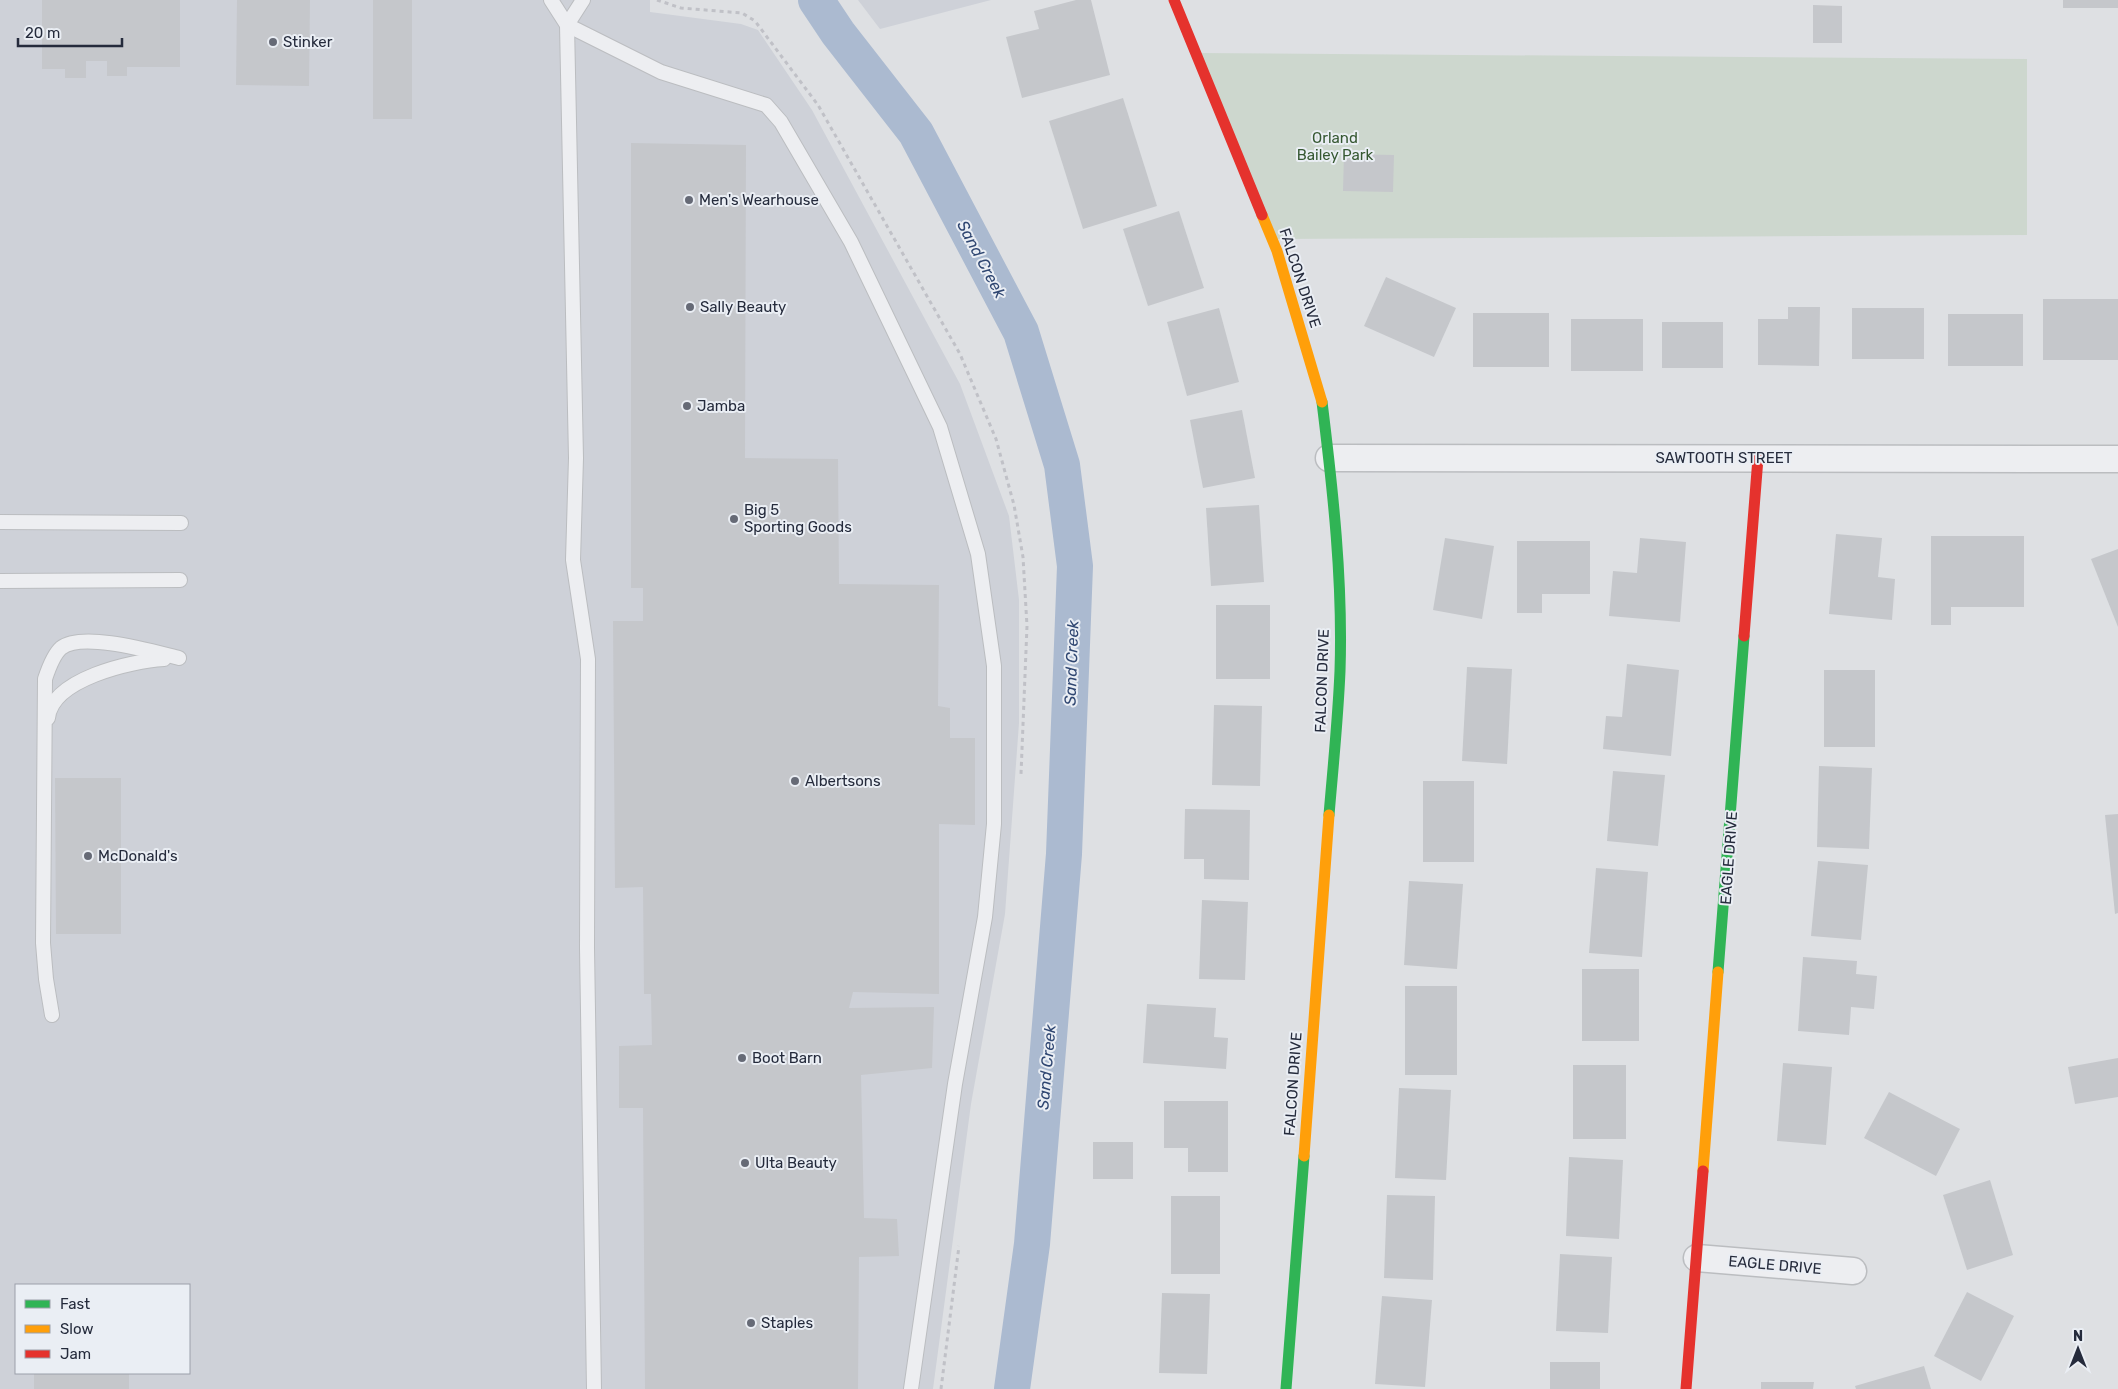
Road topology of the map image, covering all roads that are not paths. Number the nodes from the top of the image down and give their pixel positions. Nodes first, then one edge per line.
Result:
1 (551, 0) edge
2 (583, 0) edge
3 (1174, 0) edge
4 (567, 25) junction
5 (1329, 458) junction
6 (1758, 458) junction
7 (2118, 459) edge
8 (0, 522) edge
9 (181, 523) dead end
10 (180, 580) dead end
11 (0, 581) edge
12 (44, 755) junction
13 (52, 1015) dead end
14 (1697, 1258) junction
15 (1853, 1272) dead end
16 (594, 1389) edge
17 (911, 1389) edge
18 (1286, 1389) edge
19 (1686, 1389) edge

1 - 4 lane
2 - 4 lane
3 - 5 street, FALCON DRIVE
4 - 16 lane
4 - 17 lane
5 - 6 street, SAWTOOTH STREET
5 - 18 street, FALCON DRIVE
6 - 7 street, SAWTOOTH STREET
6 - 14 street, EAGLE DRIVE
8 - 9 lane
10 - 11 lane
12 - 12 lane
12 - 13 lane
14 - 15 street, EAGLE DRIVE
14 - 19 street, EAGLE DRIVE

